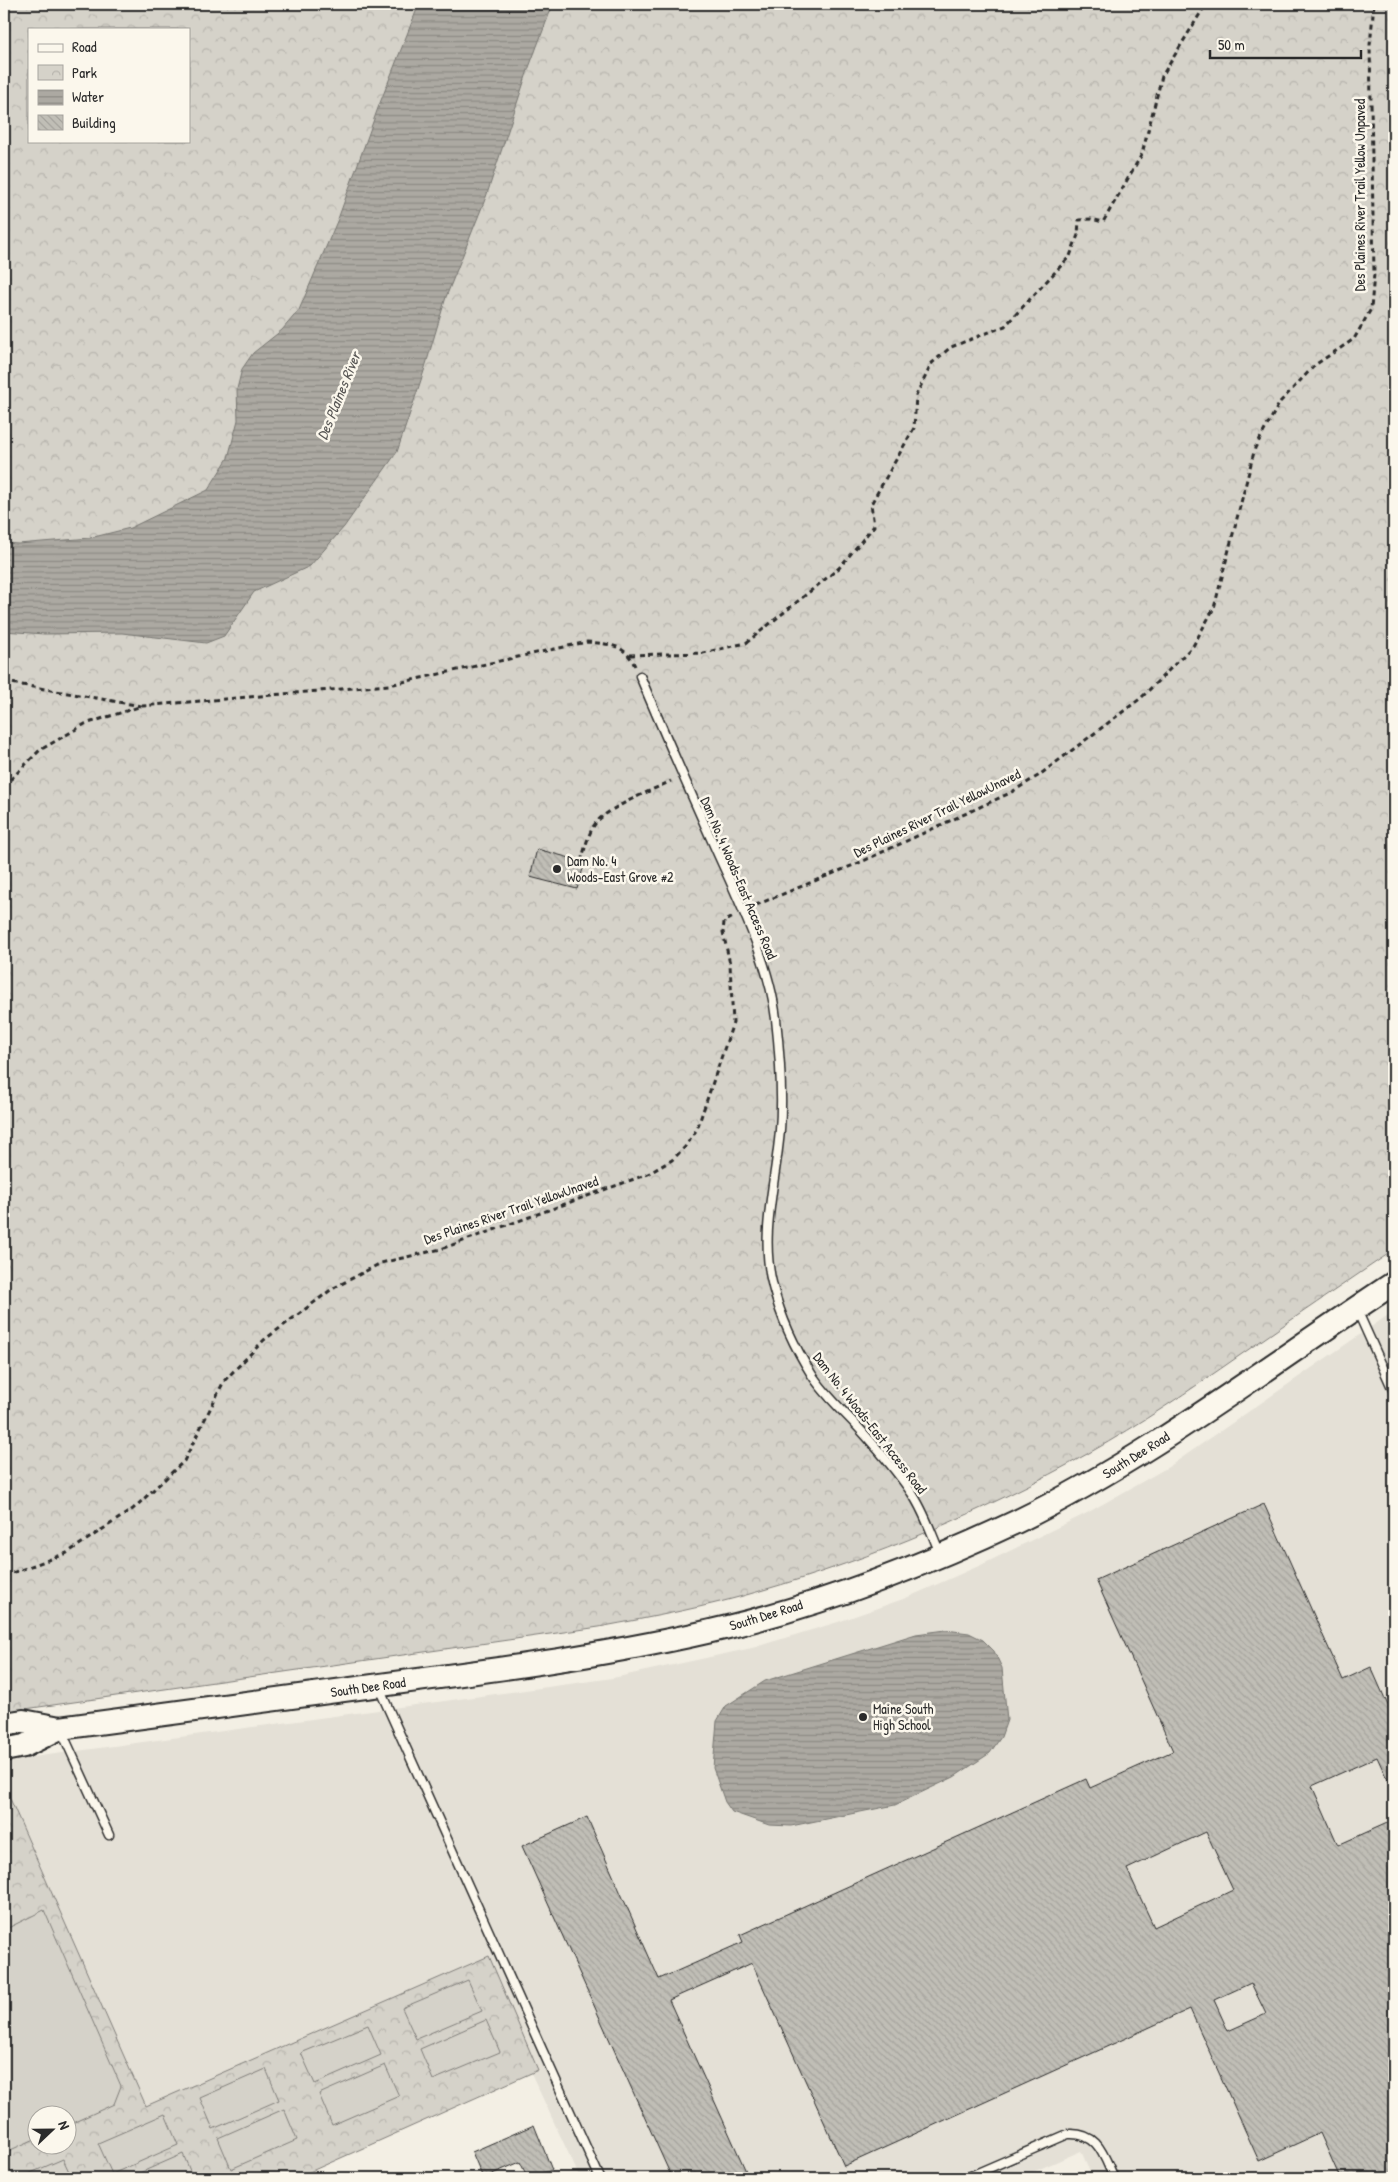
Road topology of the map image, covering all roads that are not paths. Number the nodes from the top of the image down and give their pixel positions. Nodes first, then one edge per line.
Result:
1 (640, 676) road end
2 (1394, 1283) edge
3 (1356, 1308) junction
4 (1394, 1392) edge
5 (941, 1555) junction
6 (378, 1686) junction
7 (4, 1724) edge
8 (60, 1728) junction
9 (4, 1750) edge
10 (109, 1835) dead end
11 (600, 2178) edge
12 (966, 2178) edge
13 (1114, 2178) edge

1 - 5 lane, Dam No. 4 Woods-East Access Road
2 - 3 main road, South Dee Road
3 - 4 lane
3 - 5 main road, South Dee Road
5 - 6 main road, South Dee Road
6 - 8 main road, South Dee Road
6 - 11 lane
7 - 8 main road, South Dee Road
8 - 9 main road, South Dee Road
8 - 10 lane
12 - 13 lane

